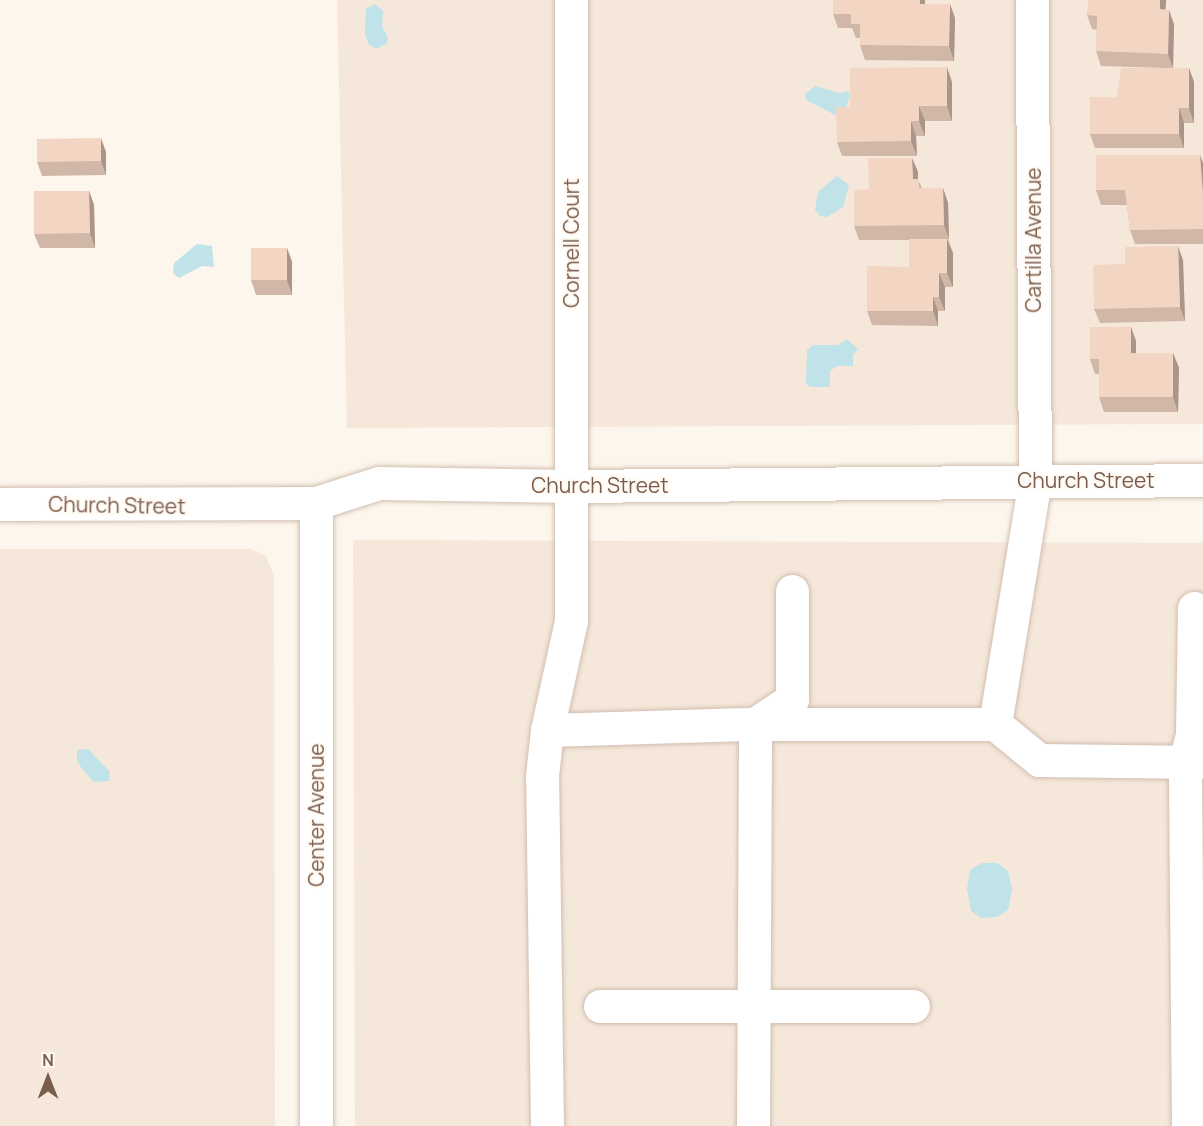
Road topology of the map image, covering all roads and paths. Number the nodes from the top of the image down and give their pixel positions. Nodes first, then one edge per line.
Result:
1 (571, 0) edge
2 (1032, 0) edge
3 (1035, 480) junction
4 (1203, 480) edge
5 (572, 486) junction
6 (316, 503) junction
7 (0, 504) edge
8 (792, 591) dead end
9 (1194, 609) dead end
10 (755, 724) junction
11 (995, 724) junction
12 (547, 730) junction
13 (1194, 761) edge
14 (753, 1005) junction
15 (600, 1006) dead end
16 (913, 1006) dead end
17 (316, 1126) edge
18 (547, 1126) edge
19 (753, 1126) edge
20 (1188, 1126) edge

1 - 5 street, Cornell Court
2 - 3 street, Cartilla Avenue
3 - 4 street, Church Street
3 - 5 street, Church Street
3 - 11 street, Cartilla Avenue
5 - 6 street, Church Street
5 - 12 street, Cornell Court
6 - 7 street, Church Street
6 - 17 street, Center Avenue
8 - 10 street
9 - 13 street
10 - 11 street
10 - 12 street
10 - 14 street
11 - 13 street
12 - 18 street, Cornell Court
13 - 20 street
14 - 15 street
14 - 16 street
14 - 19 street

